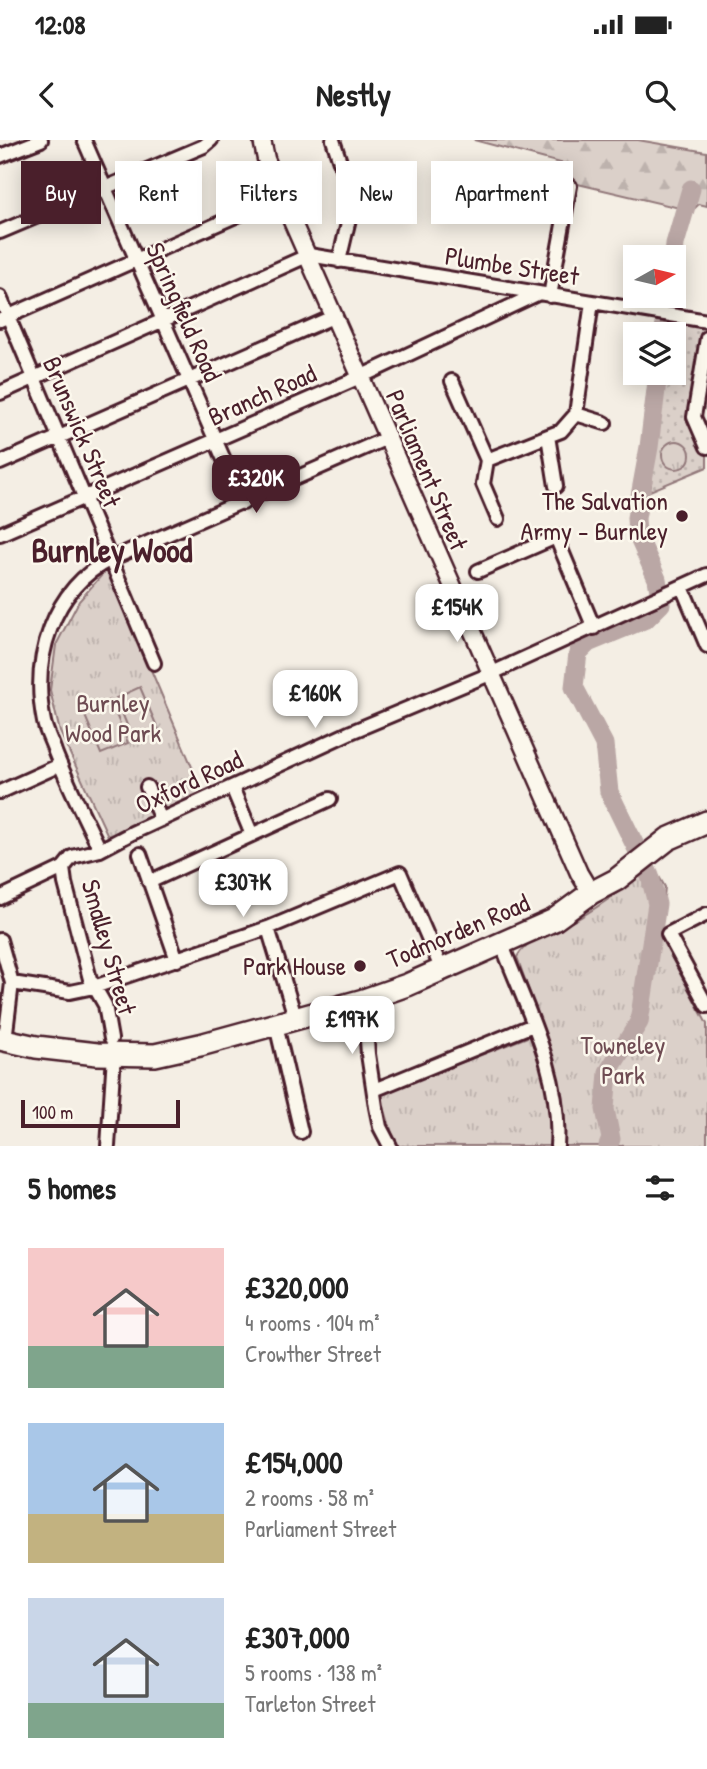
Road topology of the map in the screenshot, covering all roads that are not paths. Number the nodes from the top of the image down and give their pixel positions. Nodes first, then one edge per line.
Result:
1 (41, 140) edge
2 (84, 140) edge
3 (211, 140) edge
4 (262, 140) edge
5 (333, 140) edge
6 (0, 156) edge
7 (267, 161) edge
8 (104, 188) junction
9 (216, 224) edge
10 (295, 224) edge
11 (561, 224) edge
12 (0, 232) edge
13 (309, 255) junction
14 (136, 260) junction
15 (338, 261) junction
16 (545, 294) junction
17 (0, 297) edge
18 (592, 302) junction
19 (335, 316) junction
20 (4, 318) edge
21 (163, 321) junction
22 (707, 321) edge
23 (707, 338) edge
24 (34, 377) junction
25 (360, 377) junction
26 (189, 381) junction
27 (452, 381) dead end
28 (0, 393) edge
29 (576, 414) junction
30 (606, 423) dead end
31 (548, 436) junction
32 (59, 437) junction
33 (387, 438) junction
34 (215, 440) junction
35 (707, 447) edge
36 (487, 460) junction
37 (0, 463) edge
38 (556, 486) dead end
39 (84, 496) junction
40 (243, 503) junction
41 (498, 519) dead end
42 (0, 534) edge
43 (111, 559) junction
44 (478, 571) dead end
45 (707, 575) edge
46 (677, 589) junction
47 (594, 628) junction
48 (707, 646) edge
49 (154, 663) dead end
50 (490, 674) junction
51 (60, 765) junction
52 (232, 787) junction
53 (147, 788) dead end
54 (0, 792) edge
55 (330, 799) dead end
56 (161, 820) junction
57 (707, 822) edge
58 (252, 835) junction
59 (100, 850) junction
60 (140, 853) dead end
61 (63, 868) junction
62 (149, 882) junction
63 (590, 893) junction
64 (0, 898) edge
65 (707, 914) edge
66 (268, 928) junction
67 (0, 940) edge
68 (502, 945) junction
69 (177, 960) junction
70 (442, 970) junction
71 (12, 983) junction
72 (94, 987) junction
73 (703, 989) edge
74 (364, 1000) junction
75 (707, 1006) edge
76 (286, 1022) junction
77 (533, 1025) junction
78 (2, 1040) edge
79 (112, 1047) junction
80 (374, 1090) junction
81 (301, 1132) dead end
82 (108, 1146) edge
83 (390, 1146) edge
84 (557, 1146) edge

1 - 6 street
2 - 8 street, Springfield Road
3 - 8 street
4 - 7 street, Parliament Street
5 - 15 street
8 - 12 street
8 - 14 street, Springfield Road
9 - 14 street
10 - 13 street, Parliament Street
11 - 16 street
13 - 15 street, Plumbe Street
13 - 19 street, Parliament Street
13 - 21 street
14 - 20 street
14 - 21 street, Springfield Road
15 - 16 street, Plumbe Street
16 - 18 street, Plumbe Street
16 - 25 street, Branch Road
17 - 20 street, Brunswick Street
18 - 22 street, Plumbe Street
18 - 29 street
19 - 25 street, Parliament Street
19 - 26 street
20 - 24 street, Brunswick Street
21 - 24 street
21 - 26 street, Springfield Road
23 - 35 street
24 - 28 street
24 - 32 street, Brunswick Street
25 - 33 street, Parliament Street
25 - 34 street, Branch Road
26 - 32 street
26 - 34 street, Springfield Road
27 - 36 street
29 - 30 street
29 - 31 street
31 - 36 street
31 - 38 street
32 - 37 street
32 - 39 street, Brunswick Street
33 - 40 street
33 - 50 street, Parliament Street
34 - 39 street, Branch Road
34 - 40 street, Springfield Road
36 - 41 street
39 - 42 street, Branch Road
39 - 43 street, Brunswick Street
40 - 43 street
43 - 49 street, Brunswick Street
43 - 51 street
44 - 47 street
45 - 46 street, Oxford Road
46 - 47 street, Oxford Road
46 - 48 street
47 - 50 street, Oxford Road
50 - 52 street, Oxford Road
50 - 63 street, Parliament Street
51 - 54 street
51 - 59 street
52 - 56 street, Oxford Road
52 - 58 street
53 - 56 street
55 - 58 street
56 - 59 street, Oxford Road
57 - 63 highway, Todmorden Road
58 - 62 street
59 - 61 street, Oxford Road
60 - 62 street
61 - 64 street, Oxford Road
61 - 72 street, Smalley Street
62 - 69 street
63 - 68 highway, Todmorden Road
65 - 73 street
66 - 69 street
66 - 70 street
66 - 76 street
67 - 71 street
68 - 70 highway, Todmorden Road
68 - 77 street
69 - 72 street
70 - 74 highway, Todmorden Road
71 - 72 street
71 - 78 street
72 - 79 street, Smalley Street
73 - 75 street
74 - 76 highway, Todmorden Road
74 - 80 street
76 - 79 highway, Todmorden Road
76 - 81 street
77 - 80 street
77 - 84 street
78 - 79 highway, Todmorden Road
79 - 82 street, Smalley Street
80 - 83 street

